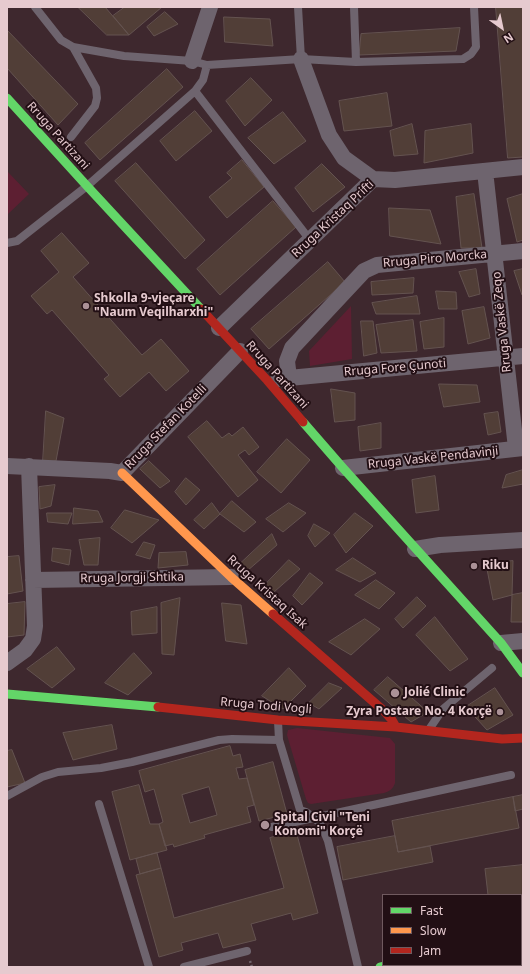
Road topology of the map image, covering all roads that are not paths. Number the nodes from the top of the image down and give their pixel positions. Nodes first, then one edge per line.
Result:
1 (35, 7) edge
2 (210, 7) edge
3 (298, 7) edge
4 (354, 7) edge
5 (474, 7) edge
6 (73, 47) junction
7 (301, 59) junction
8 (356, 62) junction
9 (199, 63) junction
10 (195, 91) junction
11 (7, 98) edge
12 (70, 137) dead end
13 (523, 167) edge
14 (485, 171) junction
15 (373, 179) junction
16 (87, 186) junction
17 (310, 240) junction
18 (7, 244) edge
19 (523, 251) edge
20 (495, 254) junction
21 (219, 328) junction
22 (240, 351) junction
23 (523, 356) edge
24 (506, 357) junction
25 (289, 378) junction
26 (267, 380) junction
27 (519, 448) edge
28 (7, 466) edge
29 (29, 466) junction
30 (343, 468) junction
31 (122, 473) junction
32 (523, 540) edge
33 (415, 549) junction
34 (231, 577) junction
35 (33, 580) junction
36 (523, 641) edge
37 (501, 643) junction
38 (7, 663) edge
39 (492, 668) dead end
40 (523, 673) edge
41 (7, 694) edge
42 (278, 720) junction
43 (396, 728) junction
44 (428, 731) junction
45 (523, 738) edge
46 (279, 740) junction
47 (511, 775) dead end
48 (7, 796) edge
49 (99, 804) dead end
50 (314, 818) junction
51 (272, 827) dead end
52 (247, 951) dead end
53 (149, 967) edge
54 (184, 967) edge
55 (358, 967) edge

1 - 6 lane
2 - 9 street
3 - 7 lane
4 - 8 lane
5 - 8 lane
6 - 9 lane
6 - 12 lane
7 - 8 lane
7 - 9 lane
7 - 15 street
9 - 10 lane
10 - 16 lane
10 - 17 lane
11 - 16 street, Rruga Partizani
13 - 14 street, Rruga Kristaq Prifti
14 - 15 street, Rruga Kristaq Prifti
14 - 20 street, Rruga Vaskë Zeqo
15 - 17 street, Rruga Kristaq Prifti
16 - 18 lane
16 - 21 street, Rruga Partizani
17 - 21 street, Rruga Kristaq Prifti
19 - 20 street, Rruga Piro Morcka
20 - 24 street, Rruga Vaskë Zeqo
20 - 25 street, Rruga Piro Morcka
21 - 22 street, Rruga Partizani
22 - 26 street, Rruga Partizani
22 - 31 street, Rruga Stefan Kotelli
23 - 24 street, Rruga Fore Çunoti
24 - 25 street, Rruga Fore Çunoti
24 - 27 street, Rruga Vaskë Zeqo
25 - 26 street, Rruga Fore Çunoti
26 - 30 street, Rruga Partizani
27 - 30 street, Rruga Vaskë Pendavinji
28 - 29 street, Rruga Stefan Kotelli
29 - 31 street, Rruga Stefan Kotelli
29 - 35 street
30 - 33 street, Rruga Partizani
31 - 34 street, Rruga Kristaq Isak
32 - 33 street
33 - 37 street, Rruga Partizani
34 - 35 street, Rruga Jorgji Shtika
34 - 43 street, Rruga Kristaq Isak
35 - 38 street
36 - 37 street
37 - 40 street, Rruga Partizani
39 - 44 lane
41 - 42 street, Rruga Todi Vogli
42 - 43 street, Rruga Todi Vogli
42 - 46 lane
43 - 44 street, Rruga Todi Vogli
44 - 45 street, Rruga Todi Vogli
46 - 48 lane
46 - 50 lane
47 - 50 lane
49 - 53 lane
50 - 51 lane
50 - 55 lane
52 - 54 lane

